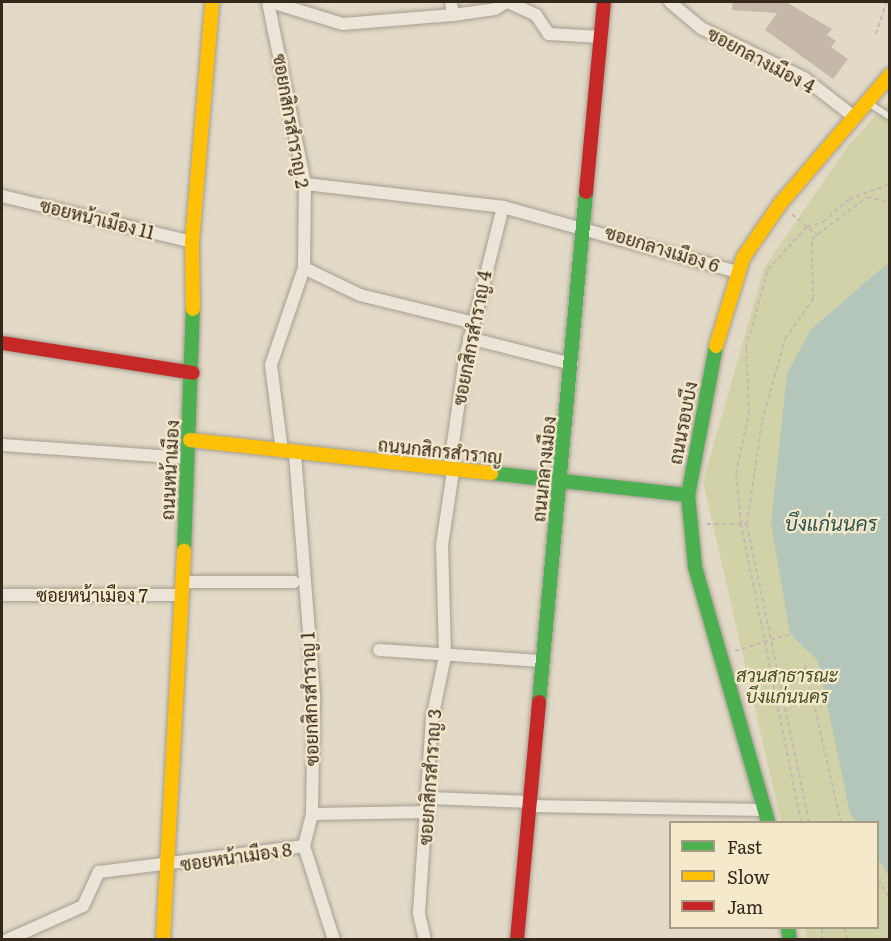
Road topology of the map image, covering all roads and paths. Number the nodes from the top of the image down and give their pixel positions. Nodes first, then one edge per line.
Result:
1 (212, 2) edge
2 (269, 2) edge
3 (451, 2) edge
4 (507, 2) edge
5 (604, 2) edge
6 (670, 2) edge
7 (879, 2) edge
8 (888, 4) edge
9 (453, 15) junction
10 (876, 33) dead end
11 (601, 37) junction
12 (890, 75) edge
13 (867, 102) junction
14 (853, 116) junction
15 (890, 117) edge
16 (305, 183) junction
17 (890, 184) edge
18 (2, 196) edge
19 (890, 202) edge
20 (780, 204) junction
21 (503, 207) junction
22 (585, 226) junction
23 (807, 227) junction
24 (817, 235) junction
25 (192, 242) junction
26 (304, 268) junction
27 (738, 272) junction
28 (474, 323) junction
29 (469, 338) junction
30 (2, 343) edge
31 (572, 364) junction
32 (193, 373) junction
33 (190, 440) junction
34 (2, 445) edge
35 (288, 452) junction
36 (188, 458) junction
37 (451, 471) junction
38 (562, 480) junction
39 (688, 495) junction
40 (741, 524) junction
41 (747, 524) junction
42 (689, 525) junction
43 (294, 582) dead end
44 (183, 589) junction
45 (2, 595) edge
46 (790, 634) dead end
47 (769, 641) junction
48 (762, 643) junction
49 (379, 650) dead end
50 (445, 656) junction
51 (721, 656) junction
52 (542, 661) junction
53 (805, 665) dead end
54 (430, 798) junction
55 (530, 804) junction
56 (428, 812) junction
57 (312, 813) junction
58 (767, 816) edge
59 (801, 821) edge
60 (809, 821) edge
61 (841, 821) edge
62 (304, 846) junction
63 (167, 867) junction
64 (879, 882) edge
65 (890, 899) edge
66 (7, 939) edge
67 (164, 939) edge
68 (334, 939) edge
69 (424, 939) edge
70 (517, 939) edge

1 - 25 street, ถนนหน้าเมือง
2 - 9 street
2 - 16 street, ซอยกสิกรสำราญ 2
3 - 9 street
4 - 9 street
4 - 11 street
5 - 11 street, ถนนกลางเมือง
6 - 14 street, ซอยกลางเมือง 4
7 - 8 path
8 - 10 path
11 - 22 street, ถนนกลางเมือง
12 - 13 street, ถนนรอบบึง
13 - 14 street, ถนนรอบบึง
13 - 15 lane
14 - 20 street, ถนนรอบบึง
16 - 21 street, ซอยกลางเมือง 6
16 - 26 street, ซอยกสิกรสำราญ 2
17 - 23 path
18 - 25 street, ซอยหน้าเมือง 11
19 - 24 path
20 - 23 path
20 - 27 street, ถนนรอบบึง
21 - 22 street, ซอยกลางเมือง 6
21 - 28 street, ซอยกสิกรสำราญ 4
22 - 27 street, ซอยกลางเมือง 6
22 - 31 street, ถนนกลางเมือง
23 - 24 path
23 - 40 path
24 - 41 path
25 - 32 street, ถนนหน้าเมือง
26 - 28 street
26 - 35 street, ซอยกสิกรสำราญ 2
27 - 39 street, ถนนรอบบึง
28 - 29 street, ซอยกสิกรสำราญ 4
29 - 31 street
29 - 37 street, ซอยกสิกรสำราญ 4
30 - 32 street
31 - 38 street, ถนนกลางเมือง
32 - 33 street, ถนนหน้าเมือง
33 - 35 street, ถนนกสิกรสำราญ
33 - 36 street, ถนนหน้าเมือง
34 - 36 street
35 - 37 street, ถนนกสิกรสำราญ
35 - 57 street, ซอยกสิกรสำราญ 1
36 - 44 street, ถนนหน้าเมือง
37 - 38 street, ถนนกสิกรสำราญ
37 - 50 street, ซอยกสิกรสำราญ 3
38 - 39 street, ถนนกสิกรสำราญ
38 - 52 street, ถนนกลางเมือง
39 - 42 street, ถนนรอบบึง
40 - 41 path
40 - 42 path
40 - 48 path
41 - 47 path
42 - 51 street, ถนนรอบบึง
43 - 44 street, ซอยหน้าเมือง 7
44 - 45 street, ซอยหน้าเมือง 7
44 - 63 street, ถนนหน้าเมือง
46 - 47 path
47 - 48 path
47 - 60 path
48 - 51 path
48 - 59 path
49 - 50 street
50 - 52 street
50 - 54 street, ซอยกสิกรสำราญ 3
51 - 58 street, ถนนรอบบึง
52 - 55 street, ถนนกลางเมือง
53 - 61 path
54 - 55 street
54 - 56 street, ซอยกสิกรสำราญ 3
55 - 58 street
55 - 70 street, ถนนกลางเมือง
56 - 57 street
56 - 69 street, ซอยกสิกรสำราญ 3
57 - 62 street, ซอยกสิกรสำราญ 1
62 - 63 street, ซอยหน้าเมือง 8
62 - 68 street
63 - 66 street, ซอยหน้าเมือง 8
63 - 67 street, ถนนหน้าเมือง
64 - 65 path

